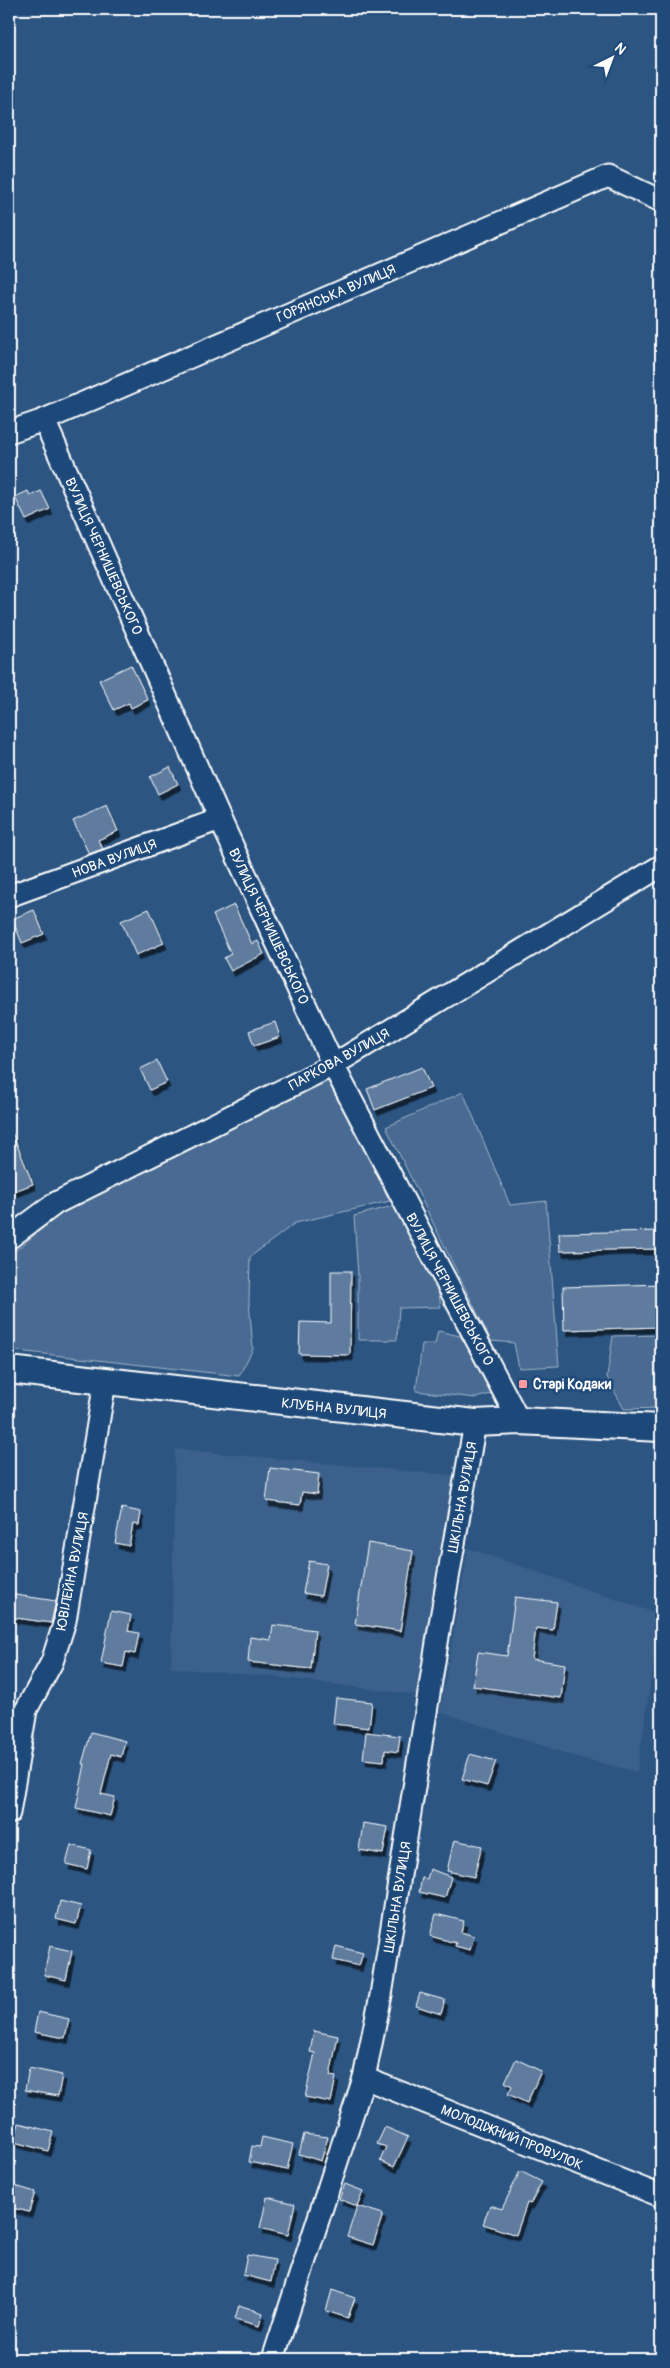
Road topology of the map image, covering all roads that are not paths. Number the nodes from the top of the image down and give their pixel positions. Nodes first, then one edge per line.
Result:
1 (661, 201) edge
2 (44, 420) junction
3 (9, 432) edge
4 (220, 819) junction
5 (661, 866) edge
6 (9, 896) edge
7 (333, 1065) junction
8 (9, 1238) edge
9 (9, 1370) edge
10 (105, 1382) junction
11 (519, 1421) junction
12 (475, 1423) junction
13 (661, 1428) edge
14 (9, 1813) edge
15 (364, 2078) junction
16 (661, 2196) edge
17 (273, 2359) edge

1 - 2 street, ГОРЯНСЬКА ВУЛИЦЯ
2 - 3 street, ГОРЯНСЬКА ВУЛИЦЯ
2 - 4 street, ВУЛИЦЯ ЧЕРНИШЕВСЬКОГО
4 - 6 street, НОВА ВУЛИЦЯ
4 - 7 street, ВУЛИЦЯ ЧЕРНИШЕВСЬКОГО
5 - 7 street, ПАРКОВА ВУЛИЦЯ
7 - 8 street, ПАРКОВА ВУЛИЦЯ
7 - 11 street, ВУЛИЦЯ ЧЕРНИШЕВСЬКОГО
9 - 10 street, КЛУБНА ВУЛИЦЯ
10 - 12 street, КЛУБНА ВУЛИЦЯ
10 - 14 street, ЮВІЛЕЙНА ВУЛИЦЯ
11 - 12 street, КЛУБНА ВУЛИЦЯ
11 - 13 street, КЛУБНА ВУЛИЦЯ
12 - 15 street, ШКІЛЬНА ВУЛИЦЯ
15 - 16 street, МОЛОДІЖНИЙ ПРОВУЛОК
15 - 17 street, ШКІЛЬНА ВУЛИЦЯ

